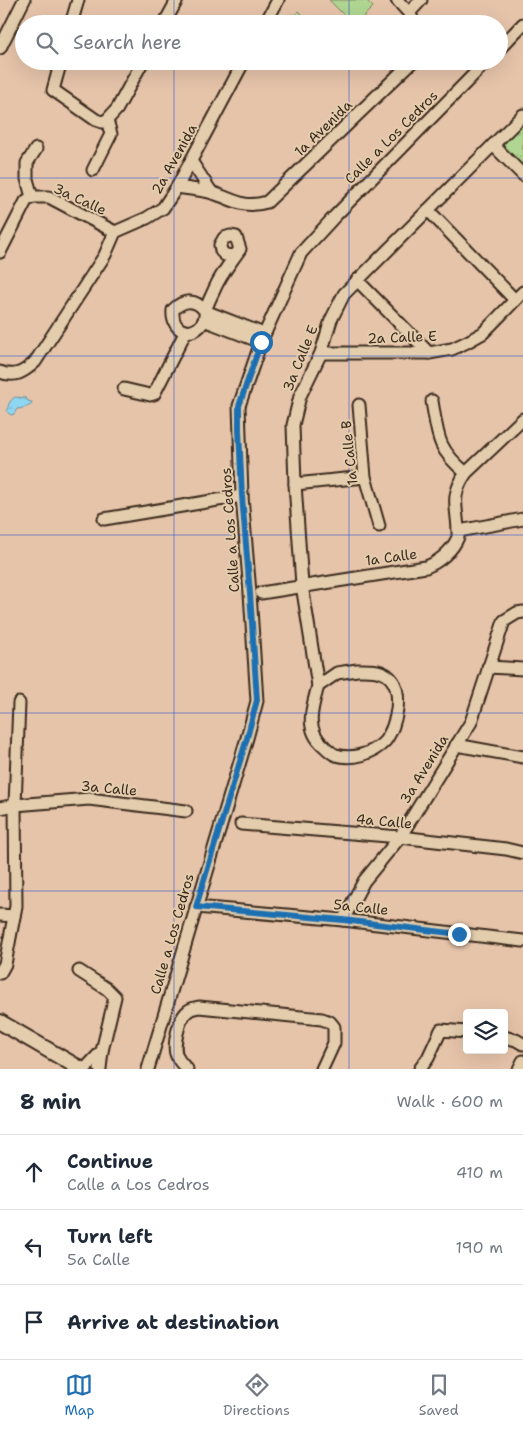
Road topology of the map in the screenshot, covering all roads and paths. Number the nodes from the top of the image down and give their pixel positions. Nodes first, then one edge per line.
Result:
1 (24, 0) edge
2 (78, 0) edge
3 (177, 0) edge
4 (278, 0) edge
5 (398, 0) edge
6 (421, 0) edge
7 (409, 13) joint
8 (16, 15) edge
9 (74, 15) edge
10 (169, 15) edge
11 (269, 15) edge
12 (15, 17) edge
13 (523, 24) edge
14 (508, 40) edge
15 (1, 44) edge
16 (59, 70) edge
17 (138, 70) edge
18 (239, 70) edge
19 (404, 70) edge
20 (478, 70) edge
21 (523, 115) edge
22 (107, 120) junction
23 (493, 145) junction
24 (36, 149) dead end
25 (191, 161) junction
26 (93, 170) dead end
27 (523, 176) edge
28 (177, 187) junction
29 (212, 193) junction
30 (32, 197) junction
31 (428, 210) junction
32 (115, 232) junction
33 (0, 252) edge
34 (234, 256) dead end
35 (356, 280) junction
36 (519, 296) edge
37 (205, 316) junction
38 (186, 331) junction
39 (262, 338) junction
40 (321, 353) junction
41 (429, 353) junction
42 (0, 372) edge
43 (124, 389) dead end
44 (432, 401) dead end
45 (360, 405) dead end
46 (523, 419) edge
47 (466, 473) junction
48 (365, 477) junction
49 (294, 484) junction
50 (242, 496) junction
51 (523, 519) edge
52 (104, 520) dead end
53 (379, 526) dead end
54 (458, 531) junction
55 (302, 585) junction
56 (261, 593) dead end
57 (523, 612) edge
58 (488, 667) junction
59 (523, 669) edge
60 (318, 686) junction
61 (19, 703) dead end
62 (456, 745) junction
63 (523, 757) edge
64 (15, 805) junction
65 (0, 808) edge
66 (186, 811) dead end
67 (241, 824) dead end
68 (400, 837) junction
69 (523, 853) edge
70 (196, 907) junction
71 (0, 915) edge
72 (14, 916) junction
73 (343, 920) junction
74 (523, 941) edge
75 (79, 972) dead end
76 (0, 973) edge
77 (0, 1022) edge
78 (463, 1032) edge
79 (508, 1038) edge
80 (523, 1044) edge
81 (102, 1051) junction
82 (523, 1061) edge
83 (81, 1069) edge
84 (85, 1069) edge
85 (100, 1069) edge
86 (148, 1069) edge
87 (187, 1069) edge
88 (322, 1069) edge
89 (420, 1069) edge
90 (519, 1069) edge

1 - 8 street
2 - 9 street
3 - 10 street
4 - 11 street
5 - 7 street
6 - 7 street
12 - 15 street
13 - 14 street
16 - 22 street
17 - 22 street
18 - 25 street, 2a Avenida
19 - 29 street, 1a Avenida
20 - 39 street, Calle a Los Cedros
21 - 23 street, 3a Calle E
22 - 26 street
23 - 27 street
23 - 31 street, 3a Calle E
24 - 30 street
25 - 28 street, 2a Avenida
25 - 29 street
28 - 29 street
28 - 32 street, 2a Avenida
30 - 32 street, 3a Calle
30 - 33 street
31 - 35 street, 3a Calle E
31 - 36 street
32 - 42 street
34 - 37 street
35 - 40 street, 3a Calle E
35 - 41 street
36 - 41 street, 2a Calle E
37 - 38 street
37 - 38 street
37 - 39 street
38 - 43 street
39 - 50 street, Calle a Los Cedros
40 - 41 street, 2a Calle E
40 - 49 street, 3a Calle E
44 - 47 street
45 - 48 street, 1a Calle B
46 - 47 street
47 - 54 street
48 - 49 street
48 - 53 street, 1a Calle B
49 - 55 street, 3a Calle E
50 - 52 street
50 - 70 street, Calle a Los Cedros
51 - 54 street
54 - 55 street, 1a Calle
55 - 56 street, 1a Calle
55 - 60 street, 3a Calle E
57 - 58 street, 3a Avenida
58 - 59 street
58 - 62 street, 3a Avenida
60 - 60 street
61 - 64 street
62 - 63 street
62 - 68 street, 3a Avenida
64 - 65 street, 3a Calle
64 - 66 street, 3a Calle
64 - 72 street
67 - 68 street, 4a Calle
68 - 69 street, 4a Calle
68 - 73 street, 3a Avenida
70 - 73 street, 5a Calle
70 - 86 street, Calle a Los Cedros
71 - 72 street
72 - 76 street
73 - 74 street, 5a Calle
75 - 81 street
77 - 83 street
78 - 89 street
79 - 80 street
81 - 84 street
81 - 85 street
82 - 90 street
87 - 88 street

